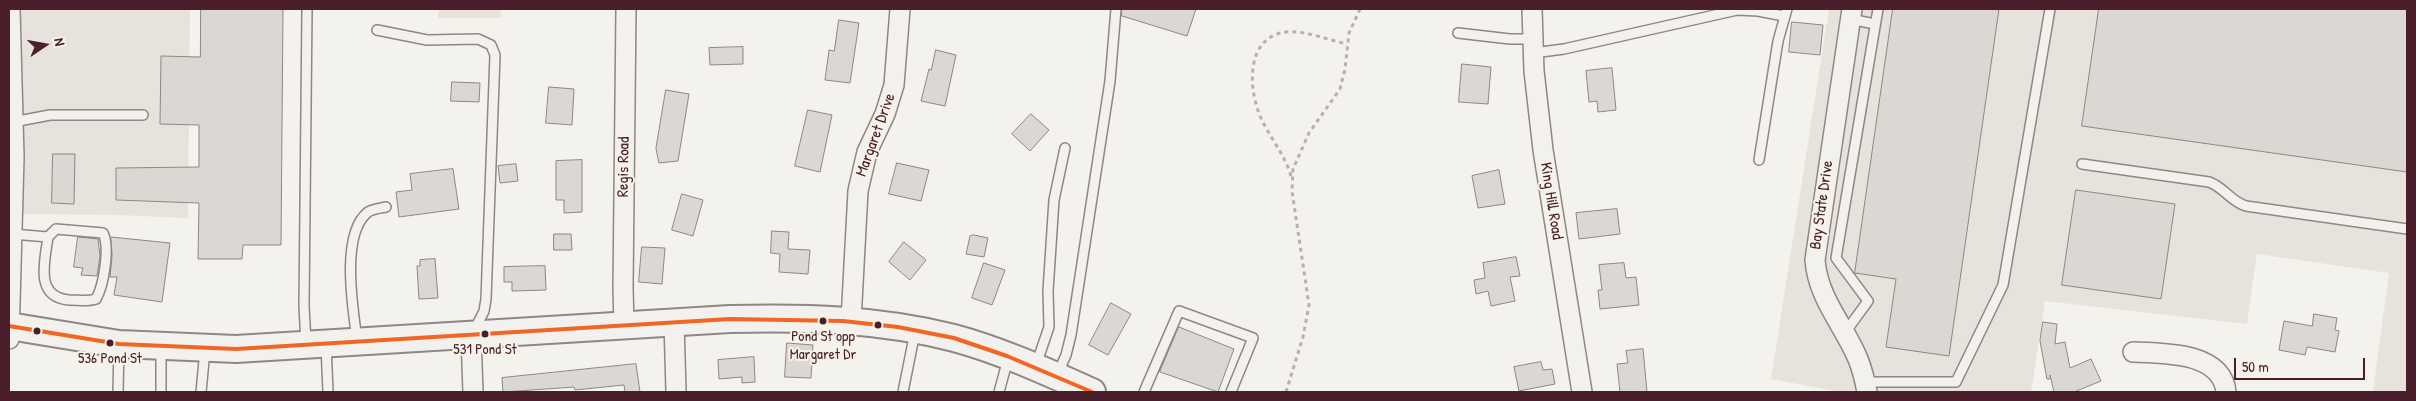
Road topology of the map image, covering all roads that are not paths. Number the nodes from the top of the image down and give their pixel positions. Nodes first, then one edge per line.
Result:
1 (10, 9) edge
2 (307, 9) edge
3 (626, 9) edge
4 (900, 9) edge
5 (1116, 9) edge
6 (1532, 9) edge
7 (1878, 9) edge
8 (2050, 9) edge
9 (1717, 12) edge
10 (1786, 12) edge
11 (1851, 14) edge
12 (1875, 24) junction
13 (377, 30) dead end
14 (1458, 33) dead end
15 (1532, 46) junction
16 (142, 115) dead end
17 (13, 122) junction
18 (1065, 148) dead end
19 (1759, 160) dead end
20 (2082, 164) dead end
21 (386, 207) dead end
22 (2407, 229) edge
23 (12, 234) junction
24 (48, 237) junction
25 (1836, 258) junction
26 (1814, 260) junction
27 (851, 321) junction
28 (674, 322) junction
29 (624, 325) junction
30 (9, 326) edge
31 (915, 330) junction
32 (1844, 334) junction
33 (471, 336) junction
34 (9, 339) edge
35 (358, 342) junction
36 (119, 344) junction
37 (316, 345) junction
38 (161, 347) junction
39 (205, 349) junction
40 (2134, 352) dead end
41 (1009, 356) junction
42 (1046, 372) junction
43 (1866, 387) edge
44 (118, 392) edge
45 (162, 392) edge
46 (201, 392) edge
47 (328, 392) edge
48 (473, 392) edge
49 (676, 392) edge
50 (903, 392) edge
51 (999, 392) edge
52 (1092, 392) edge
53 (1144, 392) edge
54 (1231, 392) edge
55 (1582, 392) edge
56 (2226, 392) edge

1 - 17 street
2 - 37 lane
3 - 29 street, Regis Road
4 - 27 street, Margaret Drive
5 - 42 lane
6 - 15 street, King Hill Road
7 - 12 lane
8 - 43 lane
9 - 10 lane
9 - 15 lane
10 - 19 lane
11 - 12 lane
11 - 26 street, Bay State Drive
12 - 25 lane
13 - 33 lane
14 - 15 lane
15 - 55 street, King Hill Road
16 - 17 lane
17 - 23 street
18 - 42 lane
20 - 22 lane
21 - 35 lane
23 - 24 lane
23 - 30 street
24 - 24 lane
25 - 26 lane
25 - 32 lane
26 - 32 street, Bay State Drive
27 - 28 main road
27 - 31 main road
28 - 29 main road
28 - 49 street
29 - 33 main road
30 - 34 street
30 - 36 main road
31 - 41 main road
31 - 50 lane
32 - 43 street, Bay State Drive
33 - 35 main road
33 - 48 street
35 - 37 main road
36 - 38 main road
36 - 44 lane
37 - 39 main road
37 - 47 lane
38 - 39 main road
38 - 45 lane
39 - 46 lane
40 - 56 street
41 - 42 main road
41 - 51 lane
42 - 52 main road
53 - 54 lane

